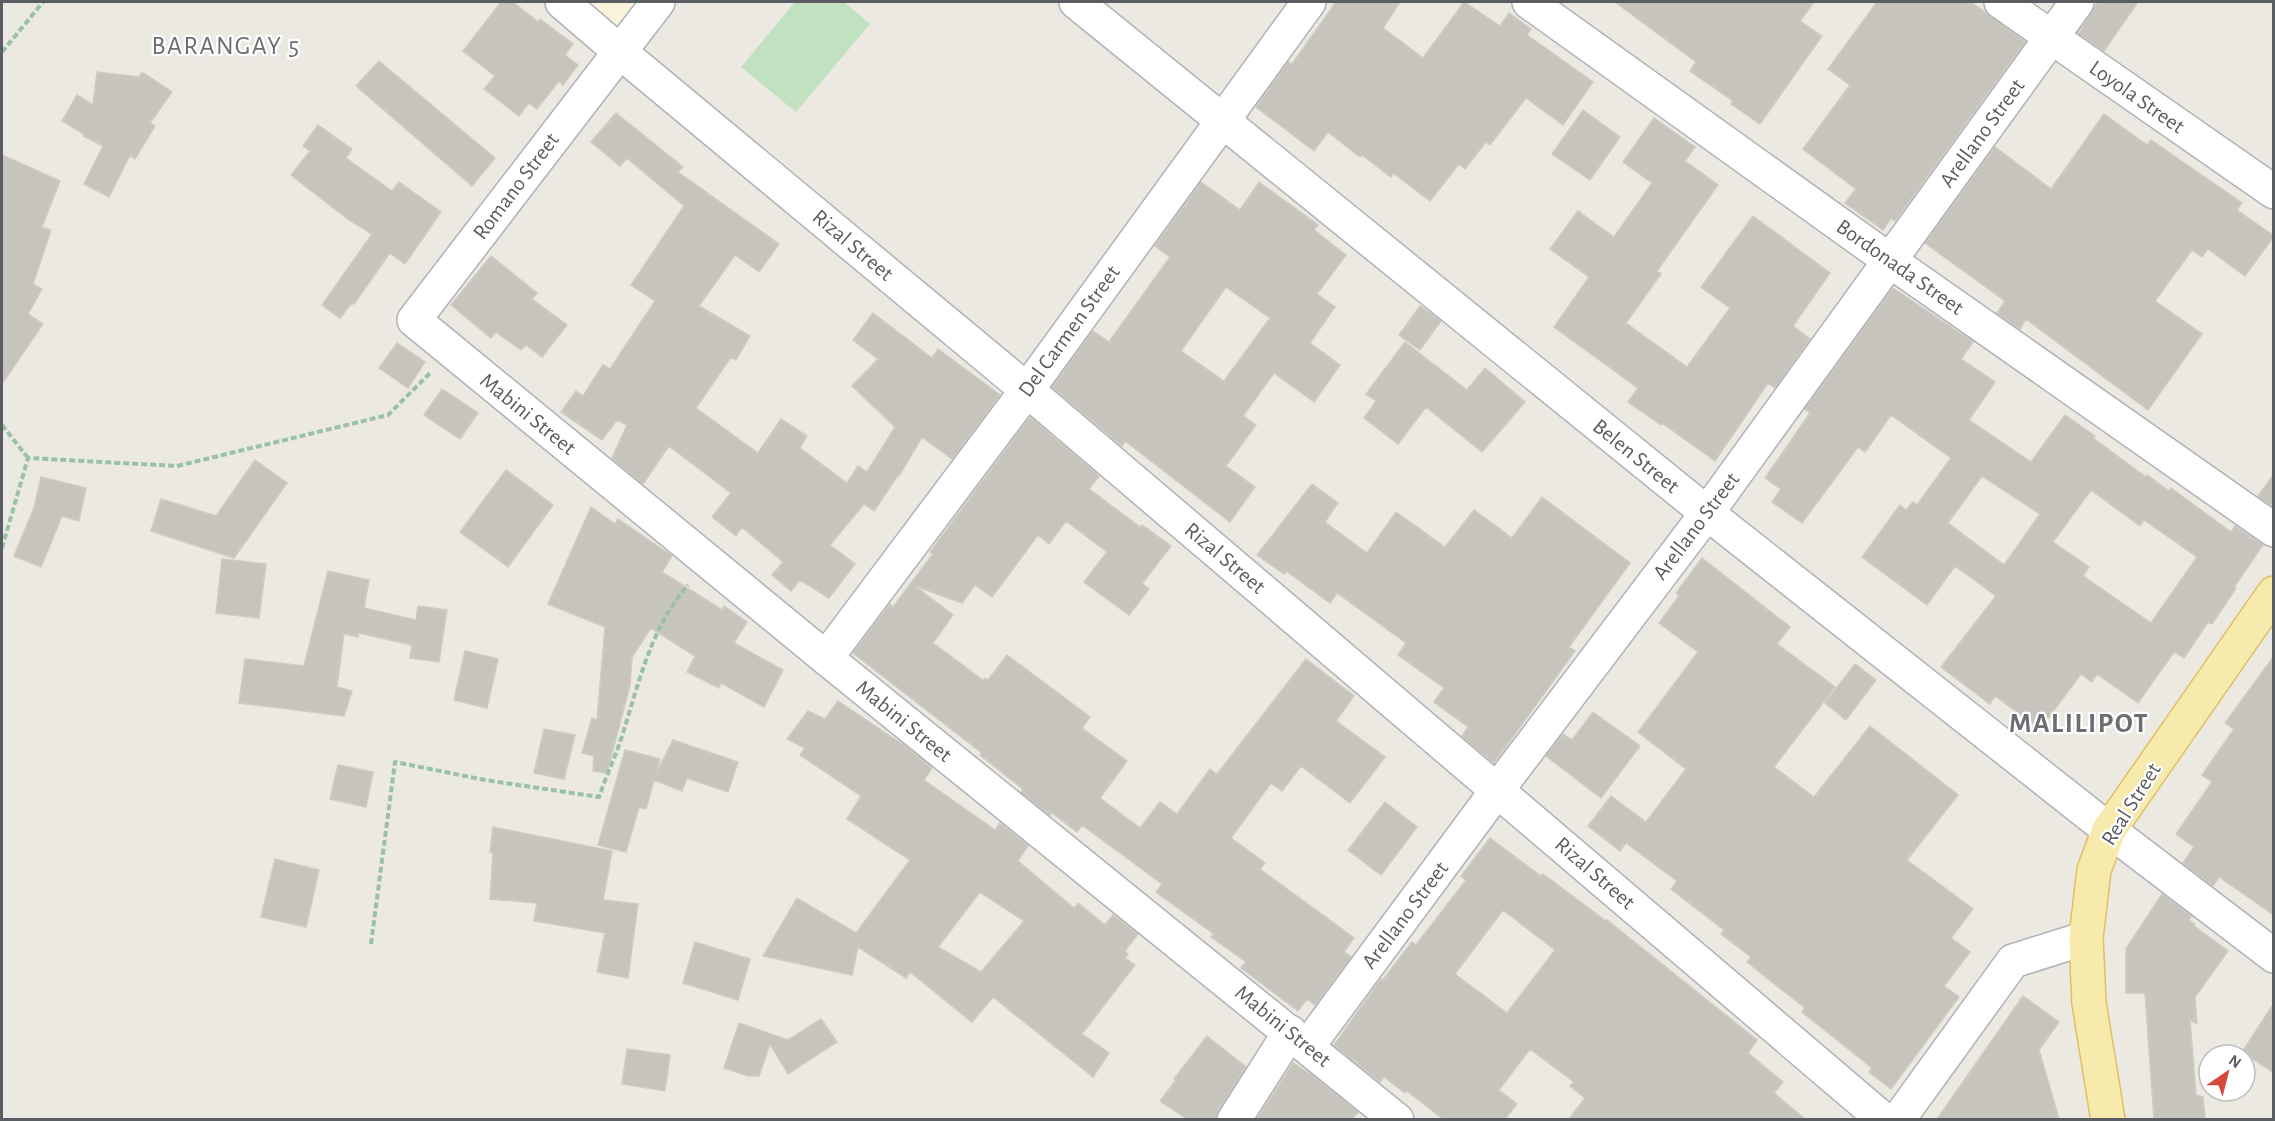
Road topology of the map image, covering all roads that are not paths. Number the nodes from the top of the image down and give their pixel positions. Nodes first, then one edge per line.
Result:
1 (562, 2) edge
2 (1076, 2) edge
3 (1309, 2) edge
4 (1529, 2) edge
5 (2001, 2) edge
6 (2077, 2) edge
7 (657, 3) edge
8 (2052, 38) junction
9 (619, 51) junction
10 (1224, 120) junction
11 (2274, 192) edge
12 (1889, 260) junction
13 (414, 320) joint
14 (1027, 390) junction
15 (1707, 513) junction
16 (2274, 530) edge
17 (2274, 593) edge
18 (826, 658) junction
19 (1498, 789) junction
20 (2109, 830) junction
21 (2086, 938) junction
22 (2274, 956) edge
23 (1299, 1039) junction
24 (1234, 1119) edge
25 (1397, 1119) edge
26 (1884, 1119) edge
27 (1898, 1119) edge
28 (2108, 1119) edge

1 - 9 street, Rizal Street
2 - 10 street, Belen Street
3 - 10 street, Del Carmen Street
4 - 12 street, Bordonada Street
5 - 8 street, Loyola Street
6 - 8 street, Arellano Street
7 - 9 street, Romano Street
8 - 11 street, Loyola Street
8 - 12 street, Arellano Street
9 - 13 street, Romano Street
9 - 14 street, Rizal Street
10 - 14 street, Del Carmen Street
10 - 15 street, Belen Street
12 - 15 street, Arellano Street
12 - 16 street, Bordonada Street
13 - 18 street, Mabini Street
14 - 18 street, Del Carmen Street
14 - 19 street, Rizal Street
15 - 19 street, Arellano Street
15 - 20 street, Belen Street
17 - 20 main road, Real Street
18 - 23 street, Mabini Street
19 - 23 street, Arellano Street
19 - 26 street, Rizal Street
20 - 21 main road, Real Street
20 - 22 street, Belen Street
21 - 27 street
21 - 28 main road, Real Street
23 - 24 street, Arellano Street
23 - 25 street, Mabini Street

